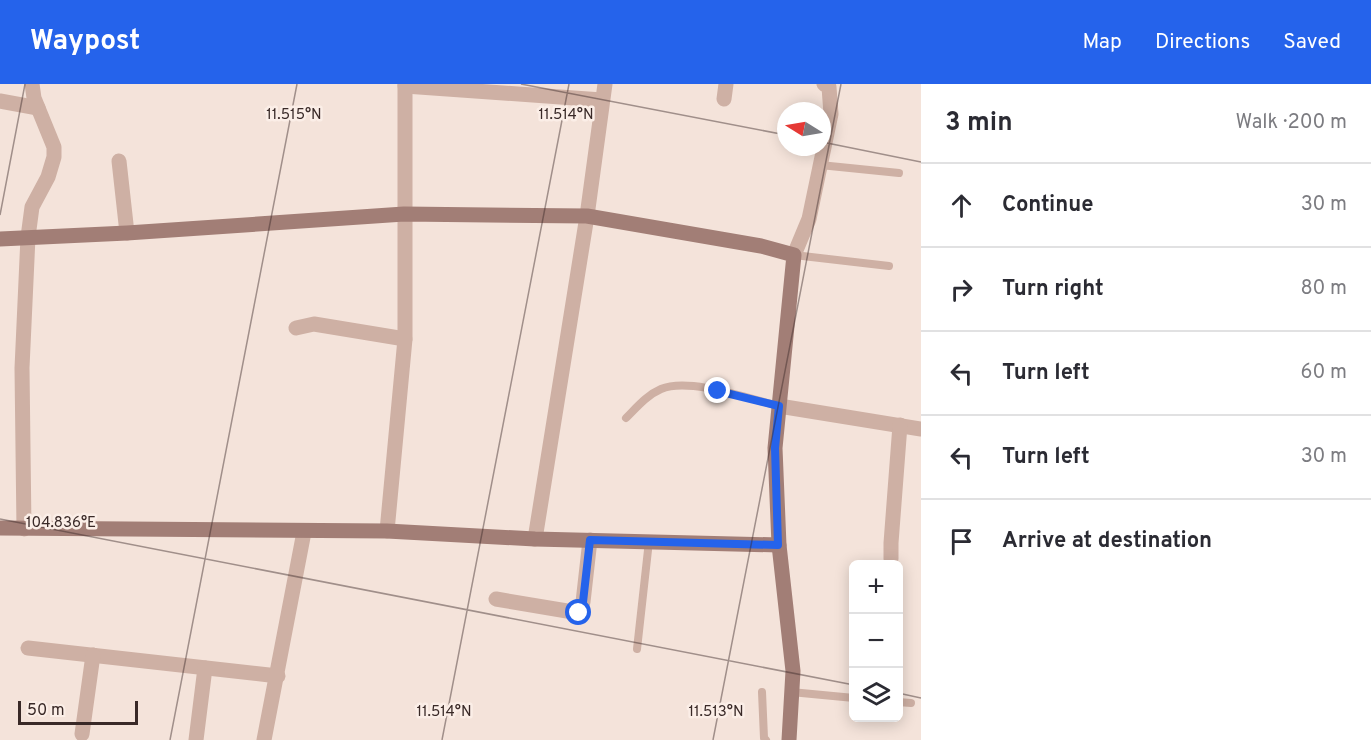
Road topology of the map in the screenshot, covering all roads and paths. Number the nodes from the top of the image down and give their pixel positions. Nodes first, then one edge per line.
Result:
1 (32, 84) edge
2 (605, 84) edge
3 (824, 84) edge
4 (405, 85) edge
5 (0, 100) edge
6 (602, 100) junction
7 (38, 108) junction
8 (119, 161) dead end
9 (820, 165) junction
10 (899, 173) dead end
11 (404, 214) junction
12 (587, 216) junction
13 (127, 232) junction
14 (28, 237) junction
15 (0, 239) edge
16 (794, 255) junction
17 (889, 266) dead end
18 (296, 328) dead end
19 (405, 339) junction
20 (779, 406) junction
21 (626, 418) dead end
22 (900, 425) junction
23 (921, 429) edge
24 (0, 528) edge
25 (24, 529) junction
26 (387, 531) junction
27 (303, 532) junction
28 (535, 539) junction
29 (590, 540) junction
30 (649, 541) junction
31 (778, 545) junction
32 (891, 559) dead end
33 (496, 599) dead end
34 (28, 648) dead end
35 (637, 649) dead end
36 (93, 655) junction
37 (204, 668) junction
38 (278, 676) junction
39 (762, 692) dead end
40 (791, 692) junction
41 (849, 698) edge
42 (903, 702) edge
43 (911, 703) dead end
44 (82, 734) dead end
45 (196, 740) edge
46 (264, 740) edge
47 (766, 740) edge
48 (789, 740) edge

1 - 7 street
2 - 6 street
3 - 9 street
4 - 6 street
4 - 11 street
5 - 7 street
6 - 12 street
7 - 14 street
8 - 13 street
9 - 10 lane
9 - 16 street
11 - 12 street
11 - 13 street
11 - 19 street
12 - 16 street
12 - 28 street
13 - 14 street
14 - 15 street
14 - 25 street
16 - 17 lane
16 - 20 street
18 - 19 street
19 - 26 street
20 - 21 lane
20 - 22 street
20 - 31 street
22 - 23 street
22 - 32 street
24 - 25 street
25 - 27 street
26 - 27 street
26 - 28 street
27 - 38 street
28 - 29 street
29 - 30 street
29 - 33 street
30 - 31 street
30 - 35 lane
31 - 40 street
34 - 36 street
36 - 37 street
36 - 44 street
37 - 38 street
37 - 45 street
38 - 46 street
39 - 47 lane
40 - 41 lane
40 - 48 street
42 - 43 lane

